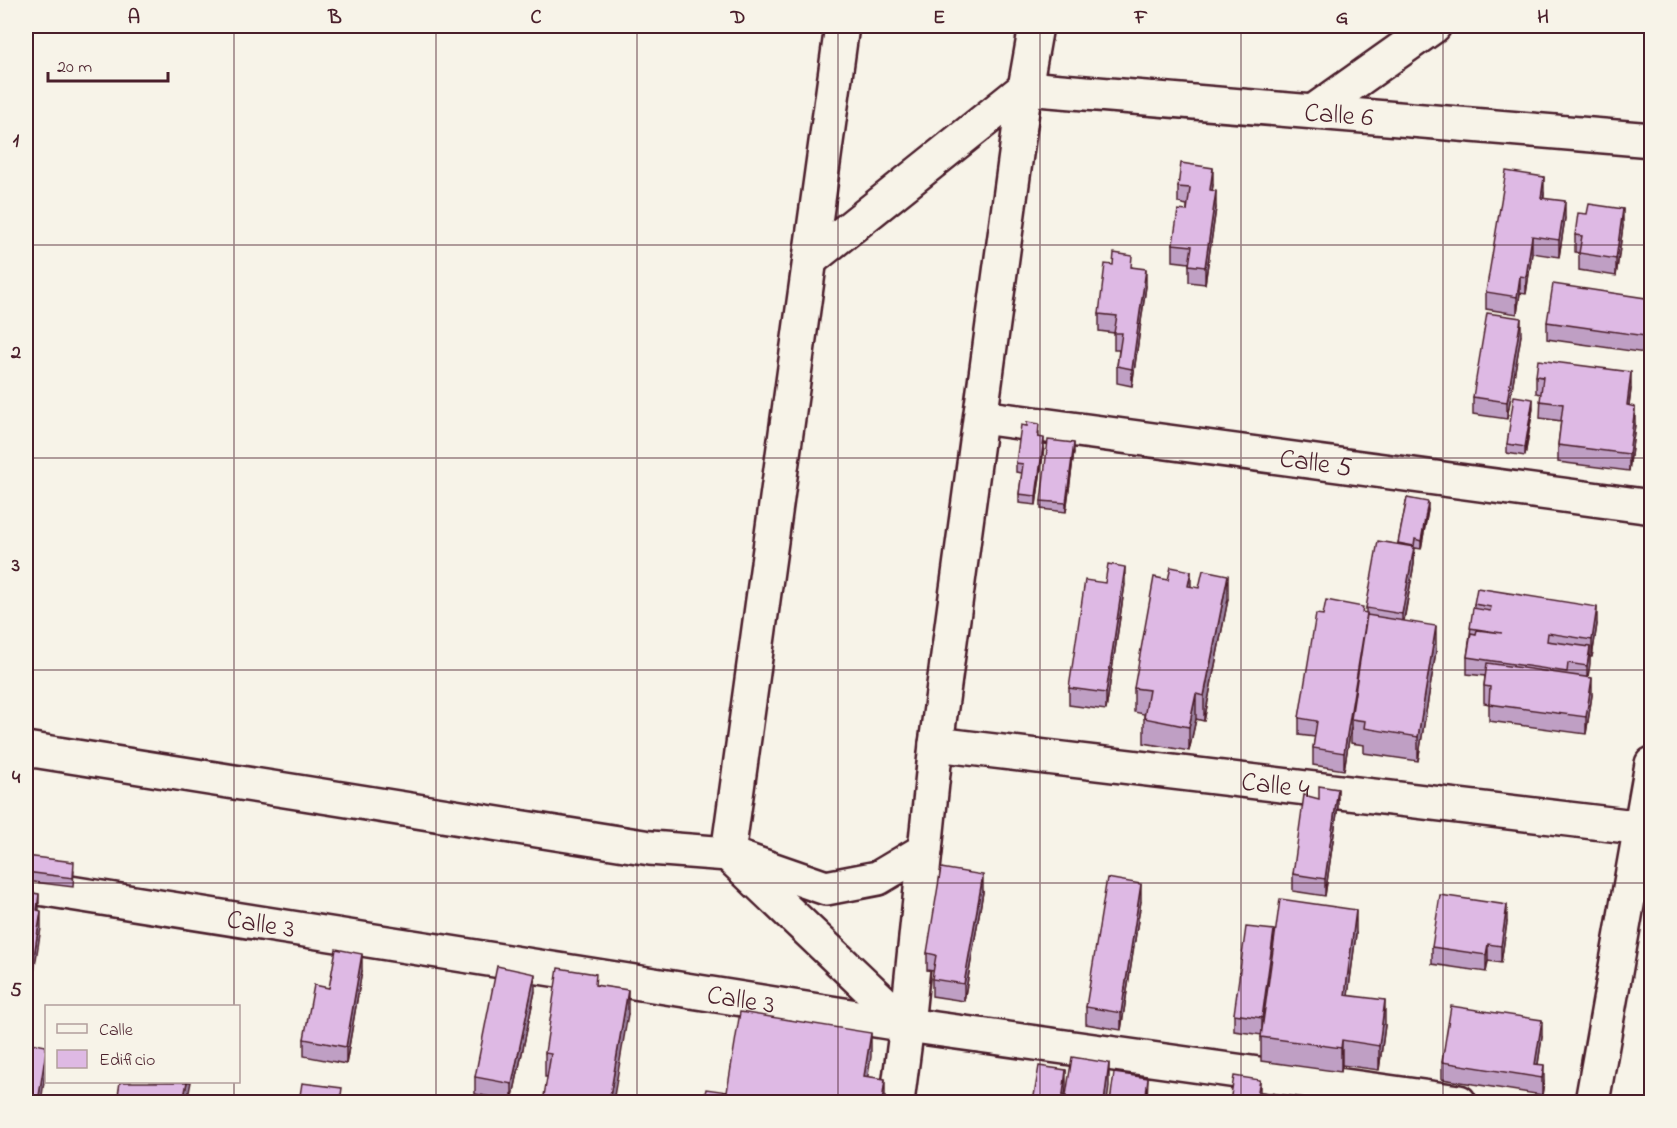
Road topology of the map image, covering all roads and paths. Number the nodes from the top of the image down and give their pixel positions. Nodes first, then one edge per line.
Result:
1 (842, 26) edge
2 (1036, 26) edge
3 (1434, 26) edge
4 (1025, 88) junction
5 (1314, 111) junction
6 (1652, 140) edge
7 (810, 260) junction
8 (981, 417) junction
9 (1652, 507) edge
10 (936, 744) junction
11 (26, 749) edge
12 (1652, 764) edge
13 (1645, 828) edge
14 (925, 850) junction
15 (728, 854) junction
16 (26, 886) edge
17 (907, 1025) junction
18 (897, 1102) edge
19 (1459, 1102) edge
20 (1592, 1102) edge

1 - 7 street
2 - 4 street
3 - 5 street
4 - 5 street, Calle 6
4 - 7 street
4 - 8 street
5 - 6 street, Calle 6
7 - 15 street
8 - 9 street, Calle 5
8 - 10 street
10 - 13 street, Calle 4
10 - 14 street
11 - 15 street
12 - 13 street
13 - 20 street
14 - 15 street
14 - 17 street
15 - 17 street
16 - 17 street, Calle 3
17 - 18 street
17 - 19 street, Calle 3

